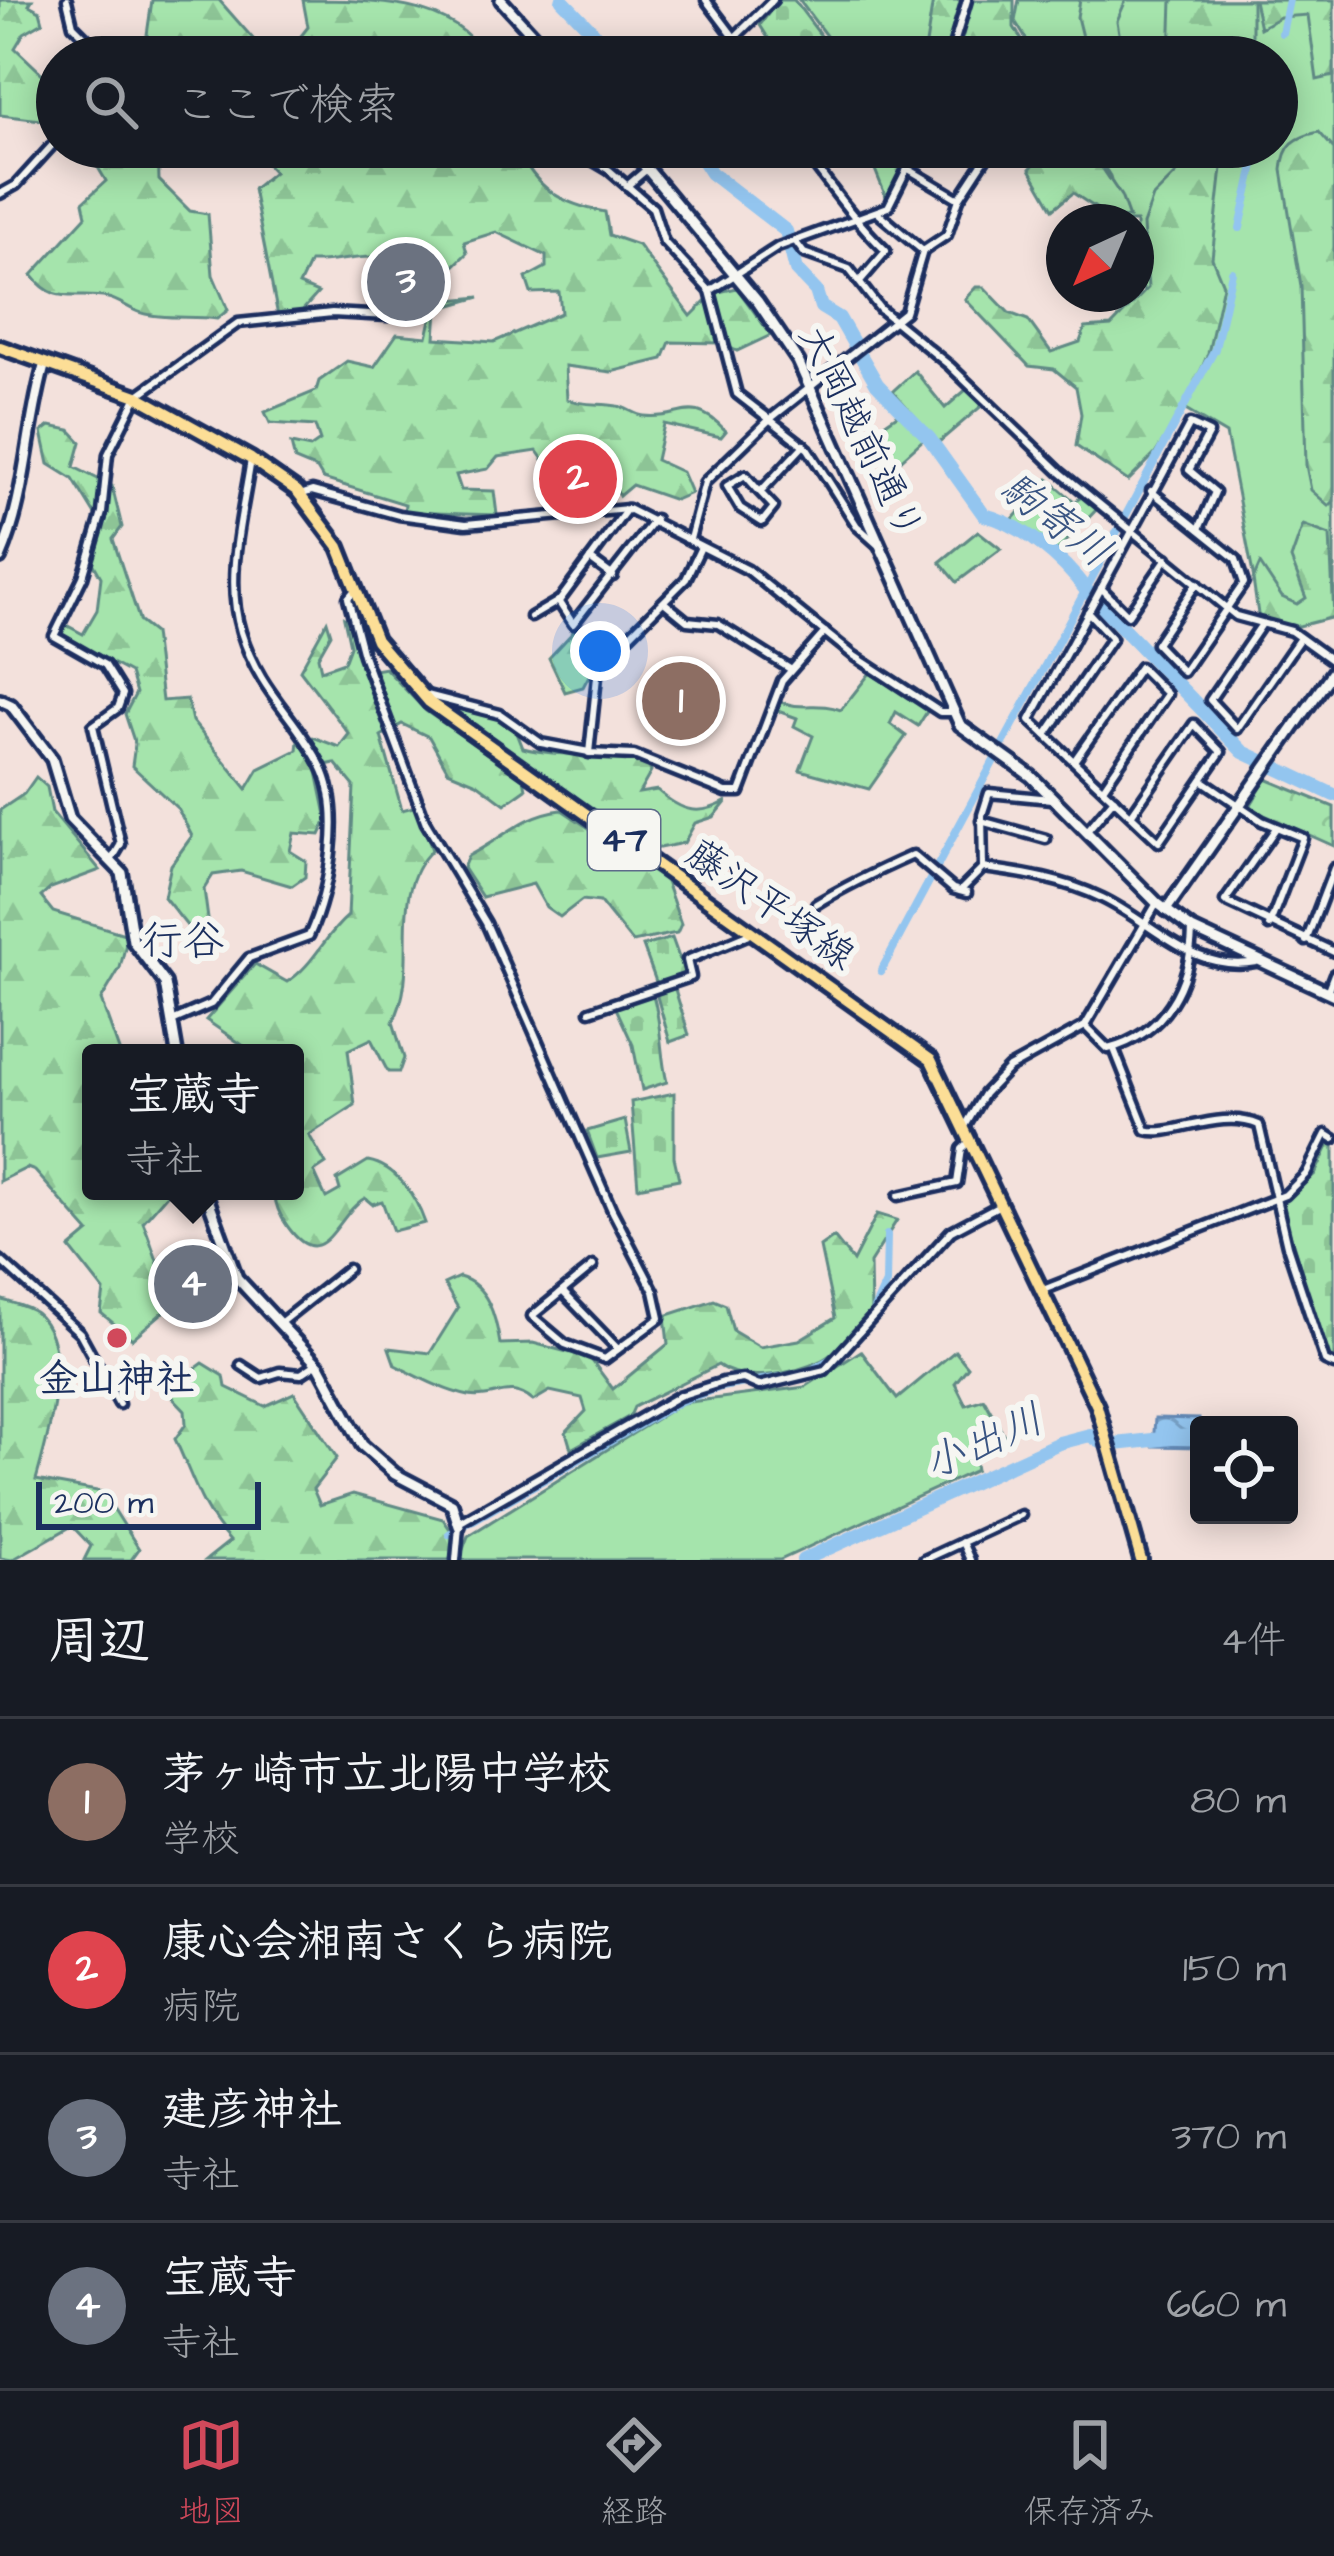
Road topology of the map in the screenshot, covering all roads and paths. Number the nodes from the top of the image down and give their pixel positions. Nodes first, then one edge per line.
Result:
1 (67, 0) edge
2 (500, 0) edge
3 (706, 0) edge
4 (773, 0) edge
5 (967, 0) edge
6 (84, 36) edge
7 (533, 36) edge
8 (729, 36) edge
9 (736, 36) edge
10 (956, 36) edge
11 (36, 163) edge
12 (601, 168) edge
13 (820, 168) edge
14 (979, 168) edge
15 (647, 169) joint
16 (910, 170) joint
17 (627, 186) junction
18 (0, 194) edge
19 (959, 199) junction
20 (878, 213) junction
21 (853, 220) junction
22 (792, 242) junction
23 (923, 251) junction
24 (734, 274) junction
25 (861, 280) junction
26 (710, 291) junction
27 (432, 304) dead end
28 (896, 321) junction
29 (0, 347) edge
30 (45, 363) junction
31 (811, 386) junction
32 (137, 397) junction
33 (769, 420) junction
34 (804, 445) junction
35 (250, 459) junction
36 (1151, 491) junction
37 (760, 492) junction
38 (300, 495) junction
39 (628, 508) junction
40 (655, 519) junction
41 (1126, 524) junction
42 (1199, 529) junction
43 (690, 538) junction
44 (702, 545) junction
45 (884, 550) junction
46 (0, 558) edge
47 (1167, 558) junction
48 (590, 559) junction
49 (613, 576) junction
50 (1197, 583) junction
51 (355, 591) junction
52 (1100, 591) junction
53 (557, 602) junction
54 (664, 602) junction
55 (1227, 608) junction
56 (1089, 609) junction
57 (531, 617) dead end
58 (1262, 624) junction
59 (825, 632) junction
60 (1301, 636) junction
61 (1334, 666) edge
62 (790, 669) junction
63 (419, 693) junction
64 (0, 700) edge
65 (954, 712) junction
66 (1046, 734) junction
67 (589, 752) junction
68 (1074, 761) junction
69 (1202, 780) junction
70 (1103, 788) junction
71 (1055, 800) junction
72 (1114, 800) junction
73 (1238, 804) junction
74 (1131, 815) junction
75 (981, 821) junction
76 (1276, 828) junction
77 (1087, 831) junction
78 (1046, 839) dead end
79 (112, 859) junction
80 (982, 868) junction
81 (1334, 868) edge
82 (816, 904) dead end
83 (1162, 906) junction
84 (1145, 925) junction
85 (1269, 926) junction
86 (1192, 929) junction
87 (754, 932) junction
88 (1306, 940) junction
89 (1334, 952) edge
90 (1191, 953) junction
91 (1256, 962) junction
92 (1334, 974) edge
93 (1330, 993) edge
94 (590, 1011) dead end
95 (172, 1021) junction
96 (1085, 1026) junction
97 (176, 1044) edge
98 (1114, 1049) junction
99 (964, 1128) junction
100 (1334, 1139) edge
101 (970, 1141) junction
102 (898, 1196) dead end
103 (208, 1200) edge
104 (1275, 1200) junction
105 (998, 1206) junction
106 (0, 1259) edge
107 (593, 1266) dead end
108 (348, 1269) dead end
109 (1039, 1291) junction
110 (563, 1292) junction
111 (278, 1324) junction
112 (618, 1349) junction
113 (316, 1364) junction
114 (241, 1365) dead end
115 (1334, 1366) edge
116 (119, 1404) dead end
117 (1021, 1514) dead end
118 (459, 1527) junction
119 (962, 1542) junction
120 (456, 1560) edge
121 (923, 1560) edge
122 (970, 1560) edge
123 (1141, 1560) edge

1 - 6 street
2 - 7 street
3 - 8 street
4 - 9 street
5 - 10 street
11 - 18 street
12 - 17 street
13 - 21 street
14 - 19 street
15 - 17 street
15 - 24 street, 大岡越前通り
16 - 19 street
16 - 20 street
17 - 26 street
19 - 23 street
20 - 21 street
20 - 23 street
21 - 22 street
21 - 25 street
22 - 24 street
22 - 25 street
23 - 28 street
24 - 26 street
24 - 31 street, 大岡越前通り
25 - 28 street
26 - 33 street
27 - 32 street
28 - 31 street
28 - 41 street
29 - 30 main road, 藤沢平塚線 / 47
30 - 32 main road, 藤沢平塚線 / 47
30 - 46 street
31 - 33 street
31 - 45 street, 大岡越前通り
32 - 35 main road, 藤沢平塚線 / 47
32 - 79 street
33 - 34 street
33 - 43 street
34 - 37 street
34 - 45 street
35 - 38 main road, 藤沢平塚線 / 47
35 - 95 street
36 - 41 street
36 - 42 street
36 - 42 street
37 - 37 street
38 - 39 street
38 - 51 main road, 藤沢平塚線 / 47
39 - 40 street
39 - 48 street
40 - 43 street
40 - 49 street
41 - 47 street
41 - 52 street
42 - 55 street
43 - 44 street
44 - 54 street
44 - 59 street
45 - 65 street, 大岡越前通り
47 - 50 street
47 - 52 street
48 - 49 street
48 - 53 street
49 - 53 street
50 - 55 street
50 - 55 street
51 - 63 main road, 藤沢平塚線 / 47
51 - 112 street
52 - 56 street
53 - 57 street
54 - 62 street
54 - 67 street
55 - 58 street
56 - 66 street
56 - 66 street
58 - 60 street
58 - 60 street
59 - 62 street
59 - 65 street
60 - 61 street
61 - 73 street
62 - 67 street
63 - 67 street
63 - 87 main road, 藤沢平塚線 / 47
64 - 79 street
65 - 71 street
66 - 68 street
68 - 70 street
68 - 70 street
69 - 73 street
69 - 74 street
69 - 74 street
70 - 72 street
71 - 75 street
71 - 77 street
72 - 74 street
72 - 77 street
73 - 76 street
73 - 83 street
75 - 78 street
75 - 80 street
76 - 85 street
76 - 85 street
77 - 83 street
79 - 95 street
80 - 82 street
80 - 84 street
81 - 88 street
83 - 84 street
83 - 86 street
84 - 90 street
84 - 96 street
85 - 88 street
86 - 90 street
86 - 91 street
87 - 94 street
87 - 99 main road, 藤沢平塚線 / 47
88 - 89 street
90 - 91 street
90 - 98 street
91 - 93 street
92 - 93 street
95 - 97 street
96 - 98 street
96 - 99 street
98 - 104 street
99 - 101 main road, 藤沢平塚線 / 47
100 - 104 street
101 - 102 street
101 - 105 main road, 藤沢平塚線 / 47
103 - 111 street
104 - 109 street
104 - 115 street
105 - 109 main road, 藤沢平塚線 / 47
105 - 118 street
106 - 116 street
107 - 110 street
108 - 111 street
109 - 123 main road, 藤沢平塚線 / 47
110 - 112 street
110 - 112 street
111 - 113 street
113 - 114 street
113 - 118 street
117 - 119 street
118 - 120 street
119 - 121 street
119 - 122 street

